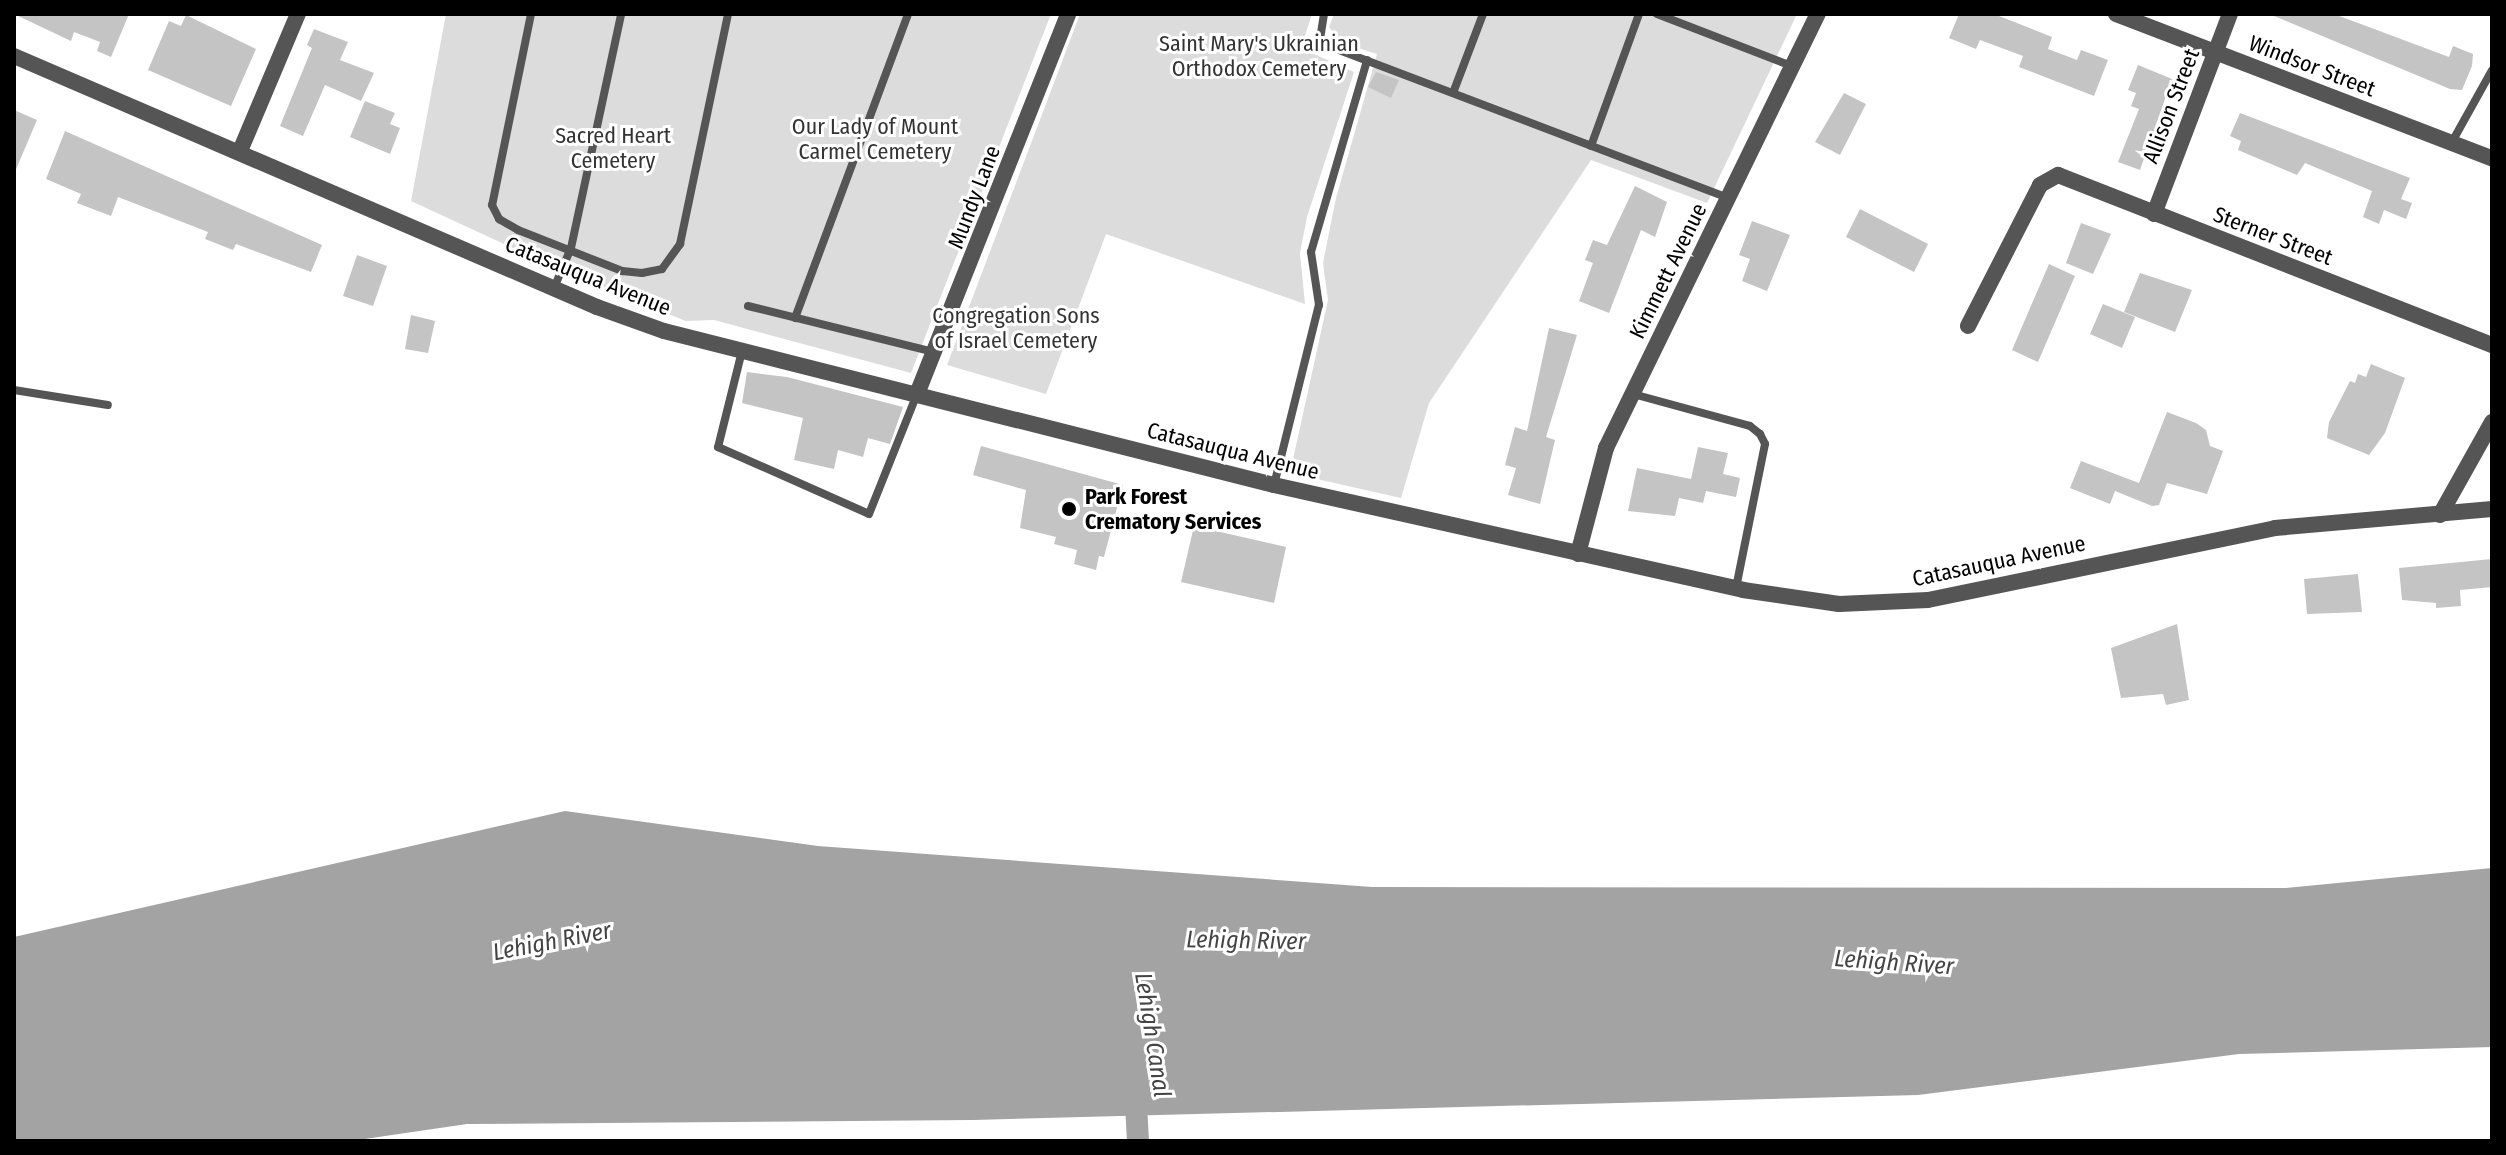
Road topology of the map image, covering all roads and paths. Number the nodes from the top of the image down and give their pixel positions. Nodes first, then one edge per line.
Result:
1 (297, 14) edge
2 (531, 14) edge
3 (621, 14) edge
4 (728, 14) edge
5 (908, 14) edge
6 (1068, 14) edge
7 (1324, 14) edge
8 (1483, 14) edge
9 (1639, 14) edge
10 (1657, 14) edge
11 (1818, 14) edge
12 (2116, 14) edge
13 (2230, 14) edge
14 (2215, 52) junction
15 (14, 56) edge
16 (1367, 60) junction
17 (1792, 66) junction
18 (2492, 70) edge
19 (1453, 93) junction
20 (2451, 142) junction
21 (1591, 146) junction
22 (240, 151) junction
23 (2492, 158) edge
24 (1728, 198) junction
25 (2154, 214) junction
26 (571, 248) junction
27 (554, 288) junction
28 (748, 306) dead end
29 (795, 318) junction
30 (1968, 326) dead end
31 (2492, 345) edge
32 (742, 351) junction
33 (937, 353) junction
34 (14, 390) edge
35 (917, 394) junction
36 (1633, 394) junction
37 (108, 405) dead end
38 (2492, 422) edge
39 (1274, 485) junction
40 (2492, 509) edge
41 (2440, 515) junction
42 (1578, 554) junction
43 (1736, 588) junction

1 - 22 street
2 - 26 lane
3 - 26 lane
4 - 26 lane
5 - 29 lane
6 - 33 street, Mundy Lane
7 - 16 lane
8 - 19 lane
9 - 21 lane
10 - 17 lane
11 - 17 street, Kimmett Avenue
12 - 14 street, Windsor Street
13 - 14 street, Allison Street
14 - 20 street, Windsor Street
14 - 25 street, Allison Street
15 - 22 street, Catasauqua Avenue
16 - 19 lane
16 - 39 lane
17 - 24 street, Kimmett Avenue
18 - 20 lane
19 - 21 lane
20 - 23 street, Windsor Street
21 - 24 lane
22 - 27 street, Catasauqua Avenue
24 - 36 street, Kimmett Avenue
25 - 30 street, Sterner Street
25 - 31 street, Sterner Street
26 - 27 lane
27 - 32 street, Catasauqua Avenue
28 - 29 lane
29 - 33 lane
32 - 35 street, Catasauqua Avenue
32 - 35 lane
33 - 35 street, Mundy Lane
34 - 37 lane
35 - 39 street, Catasauqua Avenue
36 - 42 street, Kimmett Avenue
36 - 43 lane
38 - 41 street
39 - 42 street, Catasauqua Avenue
40 - 41 street, Catasauqua Avenue
41 - 43 street, Catasauqua Avenue
42 - 43 street, Catasauqua Avenue

